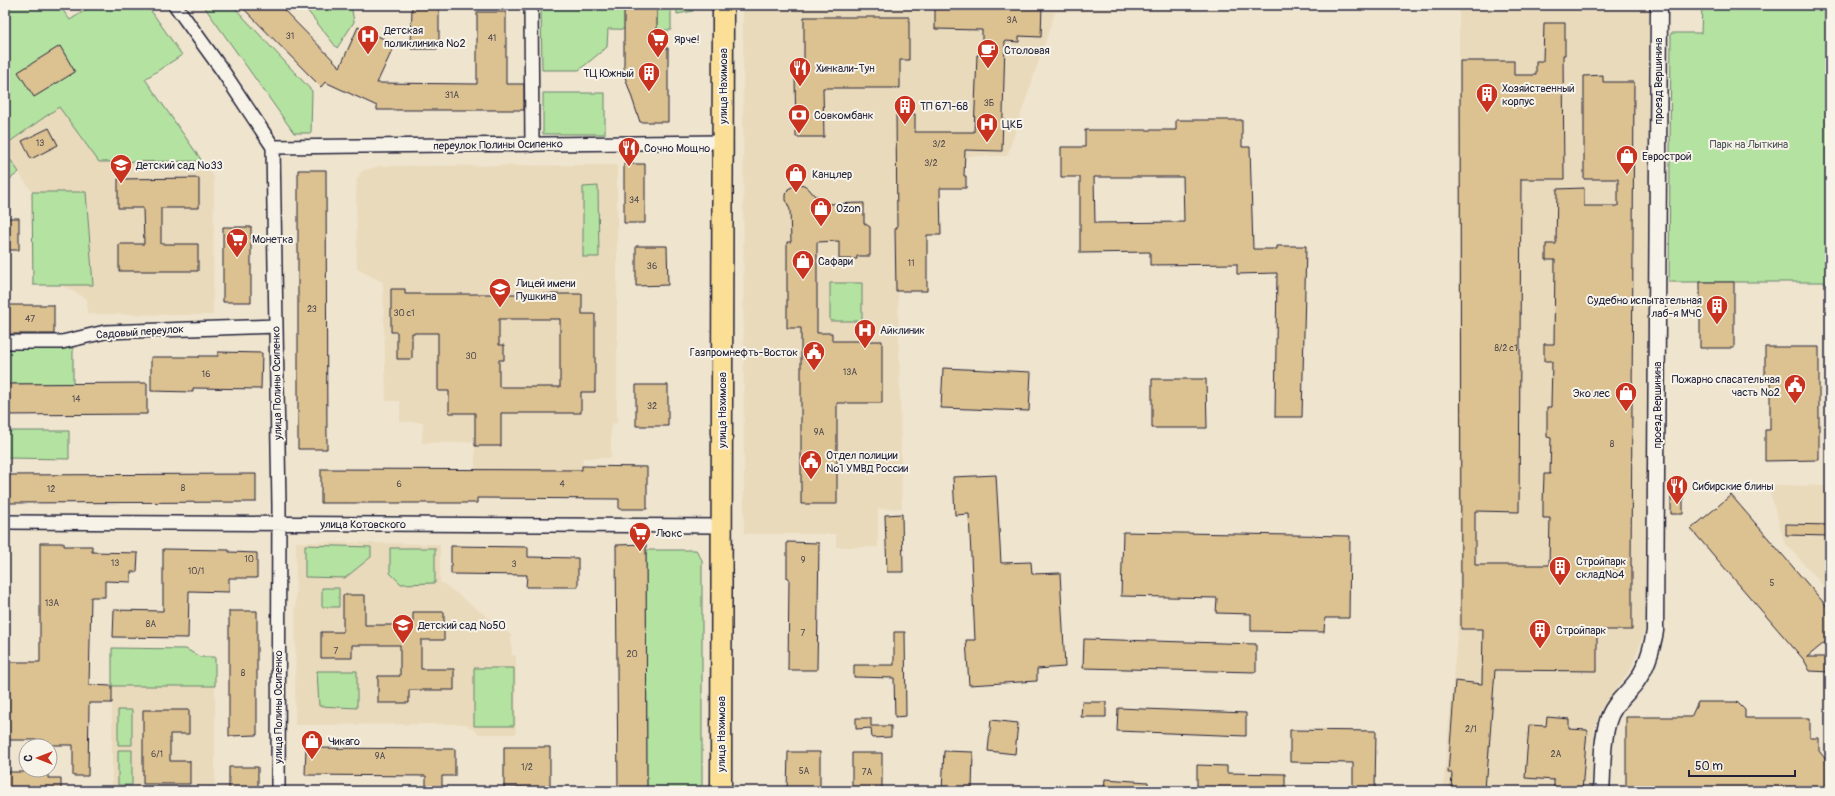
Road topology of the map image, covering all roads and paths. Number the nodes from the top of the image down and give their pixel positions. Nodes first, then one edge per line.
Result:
1 (175, 5) edge
2 (531, 5) edge
3 (723, 5) edge
4 (1659, 5) edge
5 (723, 142) junction
6 (532, 145) junction
7 (273, 147) junction
8 (276, 326) junction
9 (5, 342) edge
10 (5, 522) edge
11 (279, 523) junction
12 (722, 526) junction
13 (278, 791) edge
14 (721, 791) edge
15 (1601, 791) edge

1 - 7 street
2 - 6 street
3 - 5 main road, улица Нахимова
4 - 15 street, проезд Вершинина
5 - 6 street, переулок Полины Осипенко
5 - 12 main road, улица Нахимова
6 - 7 street, переулок Полины Осипенко
7 - 8 street, улица Полины Осипенко
8 - 9 street, Садовый переулок
8 - 11 street, улица Полины Осипенко
10 - 11 street, улица Котовского
11 - 12 street, улица Котовского
11 - 13 street, улица Полины Осипенко
12 - 14 main road, улица Нахимова

